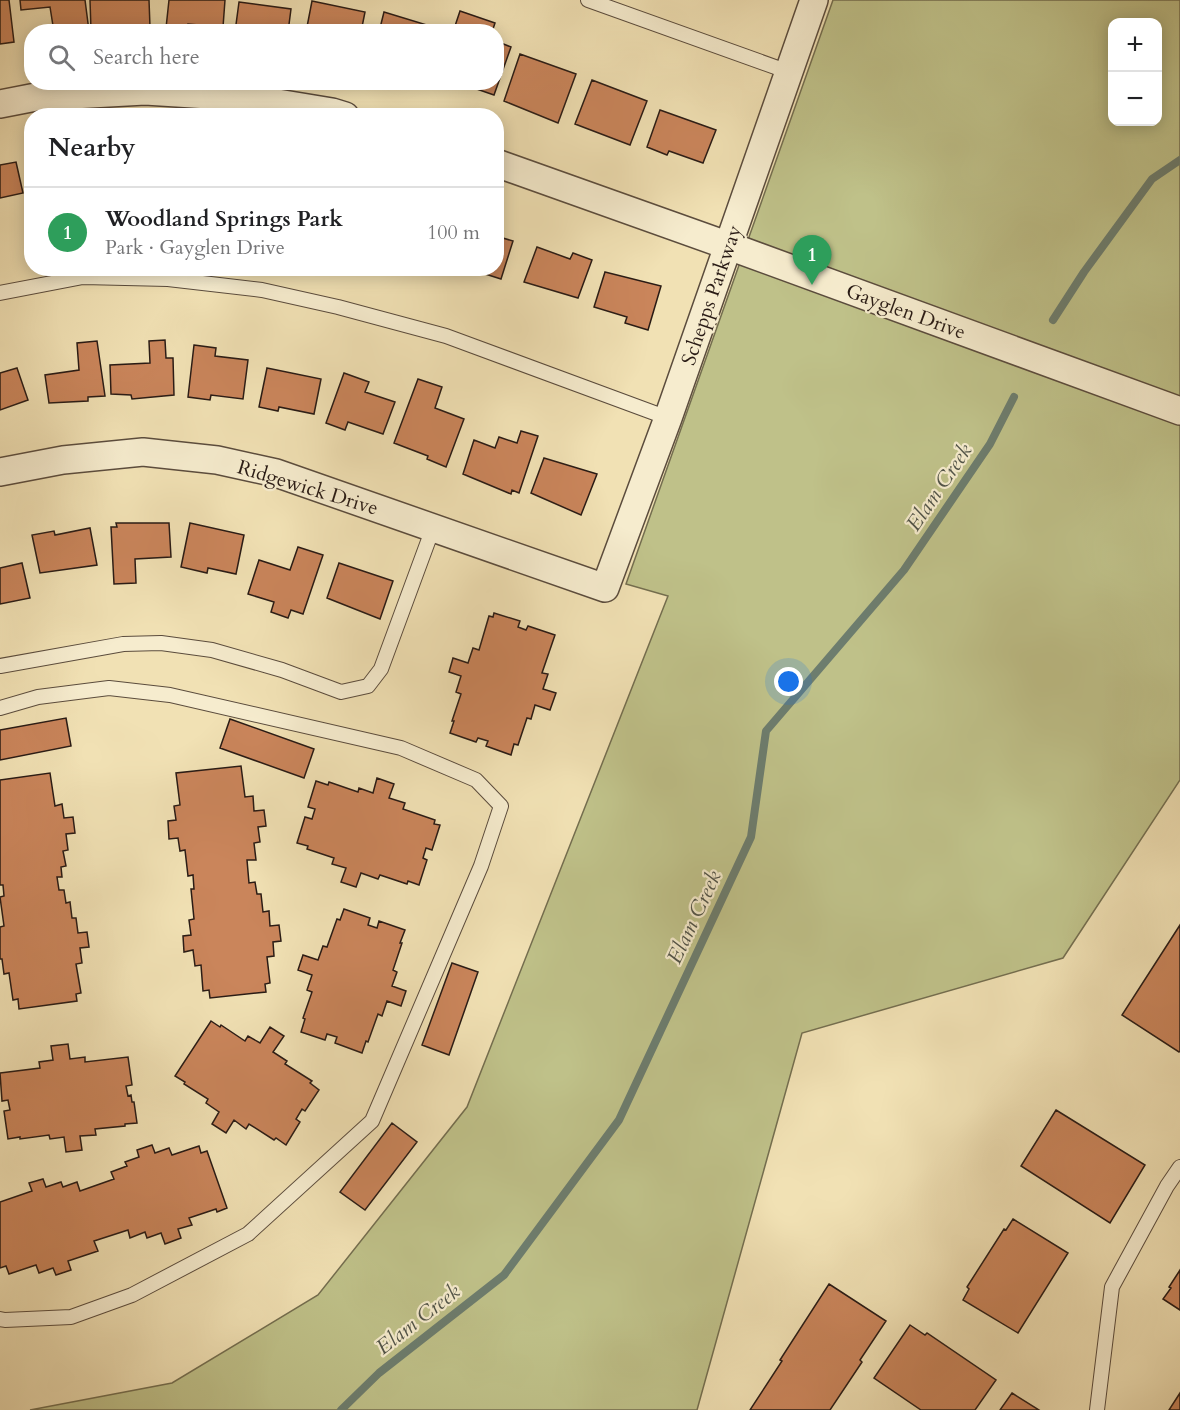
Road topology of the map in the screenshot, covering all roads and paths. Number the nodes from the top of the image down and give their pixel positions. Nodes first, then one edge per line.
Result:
1 (588, 0) edge
2 (814, 0) edge
3 (789, 72) junction
4 (0, 104) edge
5 (308, 108) edge
6 (504, 166) edge
7 (729, 246) junction
8 (0, 293) edge
9 (1180, 411) edge
10 (668, 418) junction
11 (0, 472) edge
12 (434, 528) junction
13 (605, 588) joint
14 (0, 666) edge
15 (0, 708) edge
16 (1180, 1167) edge
17 (0, 1318) edge
18 (1097, 1410) edge

1 - 3 lane
2 - 3 street, Schepps Parkway
3 - 7 street, Schepps Parkway
4 - 5 street
6 - 7 street, Gayglen Drive
7 - 9 street, Gayglen Drive
7 - 10 street, Schepps Parkway
8 - 10 lane
10 - 13 street, Schepps Parkway
11 - 12 street, Ridgewick Drive
12 - 13 street, Ridgewick Drive
12 - 14 lane
15 - 17 lane
16 - 18 lane

